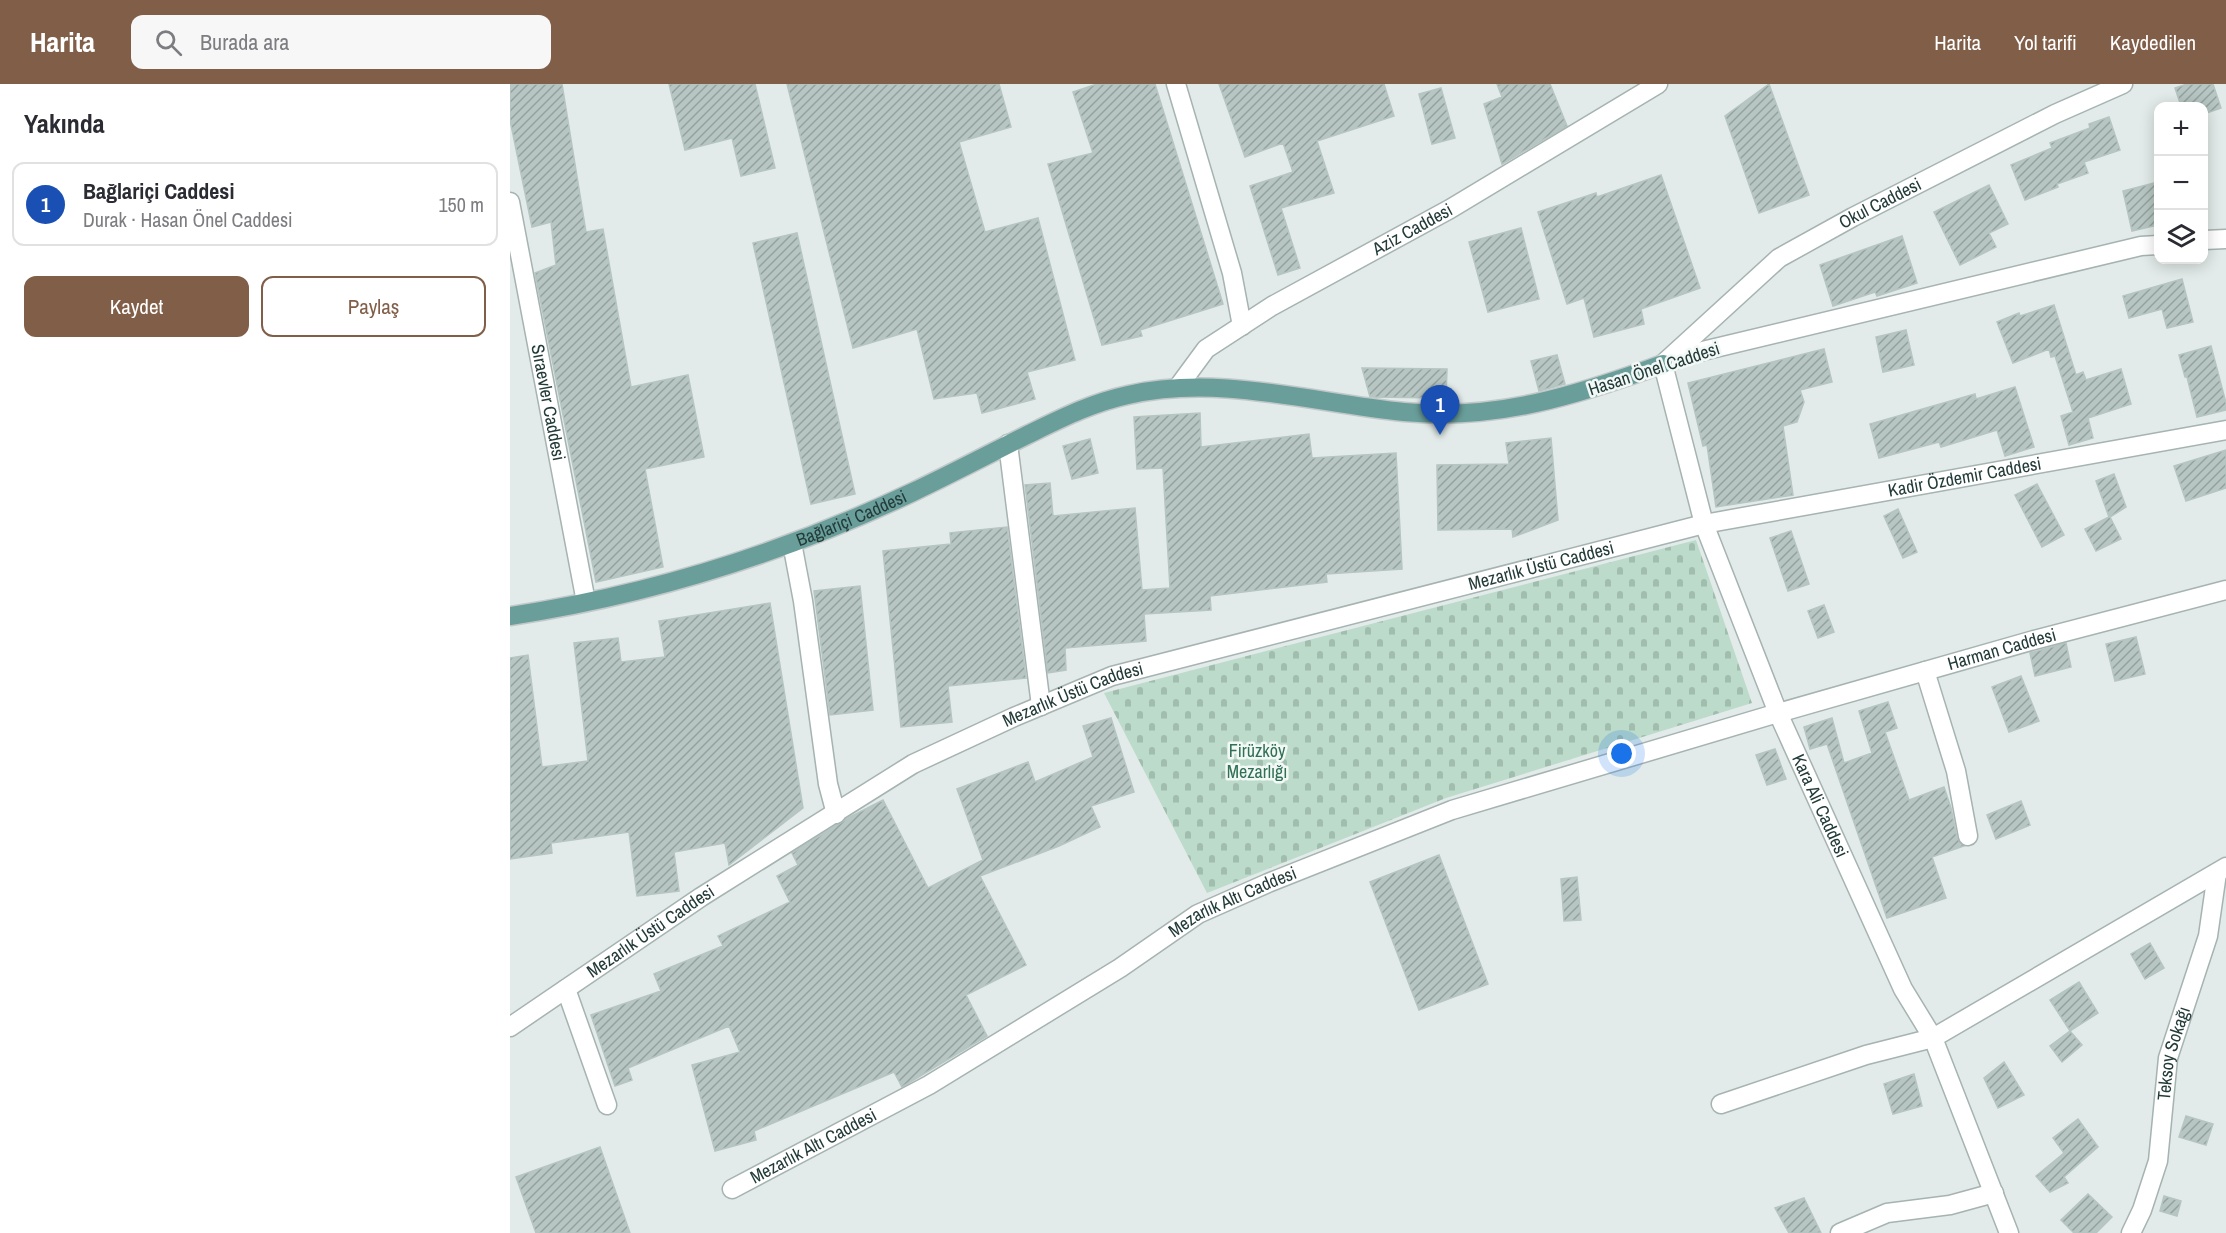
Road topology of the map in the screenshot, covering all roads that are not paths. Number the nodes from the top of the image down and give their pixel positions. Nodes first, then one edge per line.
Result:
1 (1176, 84) edge
2 (1658, 84) edge
3 (2123, 84) edge
4 (510, 202) edge
5 (2226, 238) edge
6 (2208, 240) edge
7 (2154, 245) edge
8 (1242, 326) junction
9 (1663, 364) junction
10 (1178, 387) junction
11 (2226, 430) edge
12 (1008, 444) junction
13 (1704, 524) junction
14 (792, 543) junction
15 (2226, 590) edge
16 (586, 602) junction
17 (510, 616) edge
18 (1925, 671) junction
19 (1041, 706) junction
20 (1778, 713) junction
21 (836, 814) junction
22 (1968, 836) dead end
23 (2223, 875) edge
24 (566, 989) junction
25 (510, 1027) edge
26 (1933, 1038) junction
27 (1721, 1104) dead end
28 (607, 1105) dead end
29 (732, 1189) dead end
30 (1994, 1193) junction
31 (1840, 1233) edge
32 (2009, 1233) edge
33 (2131, 1233) edge

1 - 8 street
2 - 8 street, Aziz Caddesi
3 - 9 street, Okul Caddesi
4 - 16 street, Sıraevler Caddesi
5 - 6 street
7 - 9 street, Hasan Önel Caddesi
8 - 10 street, Aziz Caddesi
9 - 10 main road, Hasan Önel Caddesi
9 - 13 street, Kara Ali Caddesi
10 - 12 main road, Bağlariçi Caddesi
11 - 13 street, Kadir Özdemir Caddesi
12 - 14 main road, Bağlariçi Caddesi
12 - 19 street
13 - 19 street, Mezarlık Üstü Caddesi
13 - 20 street, Kara Ali Caddesi
14 - 16 main road, Bağlariçi Caddesi
14 - 21 street
15 - 18 street, Harman Caddesi
16 - 17 main road, Bağlariçi Caddesi
18 - 20 street, Harman Caddesi
18 - 22 street
19 - 21 street, Mezarlık Üstü Caddesi
20 - 26 street, Kara Ali Caddesi
20 - 29 street, Mezarlık Altı Caddesi
21 - 24 street, Mezarlık Üstü Caddesi
23 - 26 street
23 - 33 street, Teksoy Sokağı
24 - 25 street, Mezarlık Üstü Caddesi
24 - 28 street
26 - 27 street
26 - 30 street, Kara Ali Caddesi
30 - 31 street
30 - 32 street, Kara Ali Caddesi

